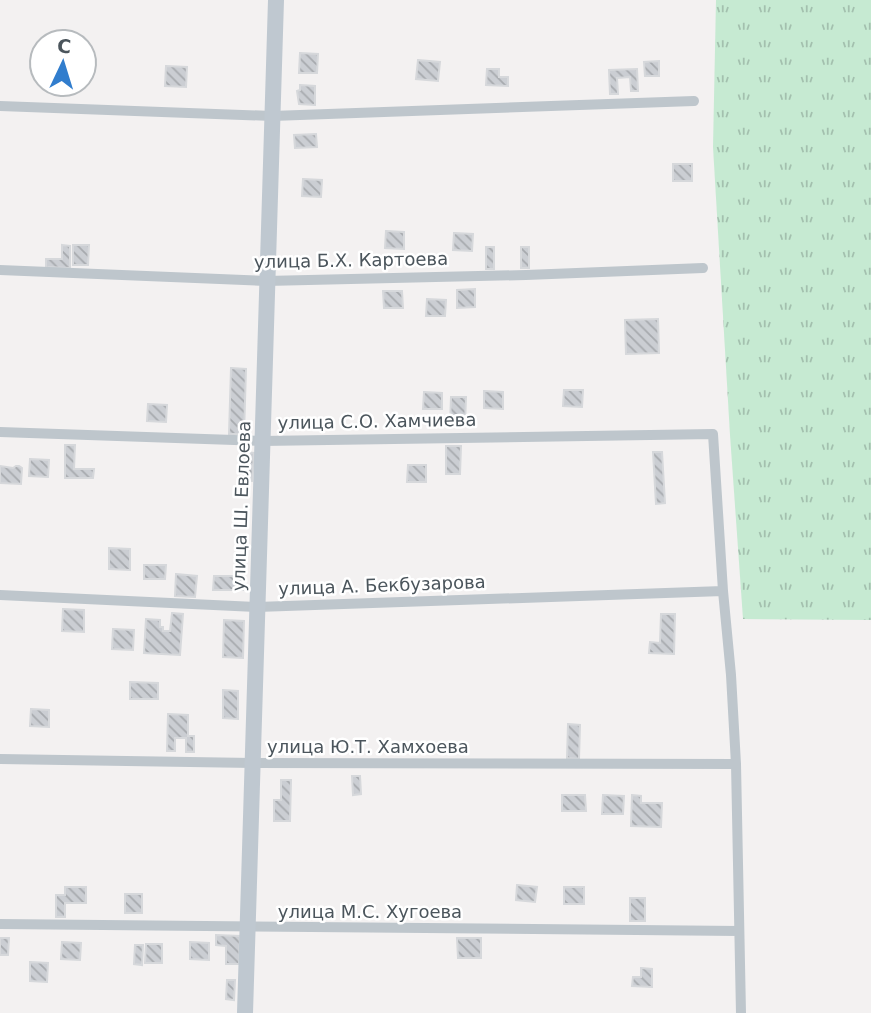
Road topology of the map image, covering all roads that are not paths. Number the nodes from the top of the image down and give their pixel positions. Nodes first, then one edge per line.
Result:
1 (276, 0) edge
2 (694, 100) dead end
3 (0, 106) edge
4 (272, 116) junction
5 (703, 268) dead end
6 (0, 270) edge
7 (266, 281) junction
8 (0, 432) edge
9 (262, 441) junction
10 (723, 590) junction
11 (0, 595) edge
12 (257, 607) junction
13 (0, 759) edge
14 (253, 763) junction
15 (736, 764) junction
16 (0, 924) edge
17 (247, 928) junction
18 (739, 932) junction
19 (245, 1013) edge
20 (741, 1013) edge

1 - 4 street, улица Ш. Евлоева
2 - 4 street
3 - 4 street
4 - 7 street, улица Ш. Евлоева
5 - 7 street, улица Б.Х. Картоева
6 - 7 street, улица Б.Х. Картоева
7 - 9 street, улица Ш. Евлоева
8 - 9 street, улица С.О. Хамчиева
9 - 10 street, улица С.О. Хамчиева
9 - 12 street, улица Ш. Евлоева
10 - 12 street, улица А. Бекбузарова
10 - 15 street
11 - 12 street, улица А. Бекбузарова
12 - 14 street, улица Ш. Евлоева
13 - 14 street, улица Ю.Т. Хамхоева
14 - 15 street, улица Ю.Т. Хамхоева
14 - 17 street, улица Ш. Евлоева
15 - 18 street
16 - 17 street, улица М.С. Хугоева
17 - 18 street, улица М.С. Хугоева
17 - 19 street, улица Ш. Евлоева
18 - 20 street

